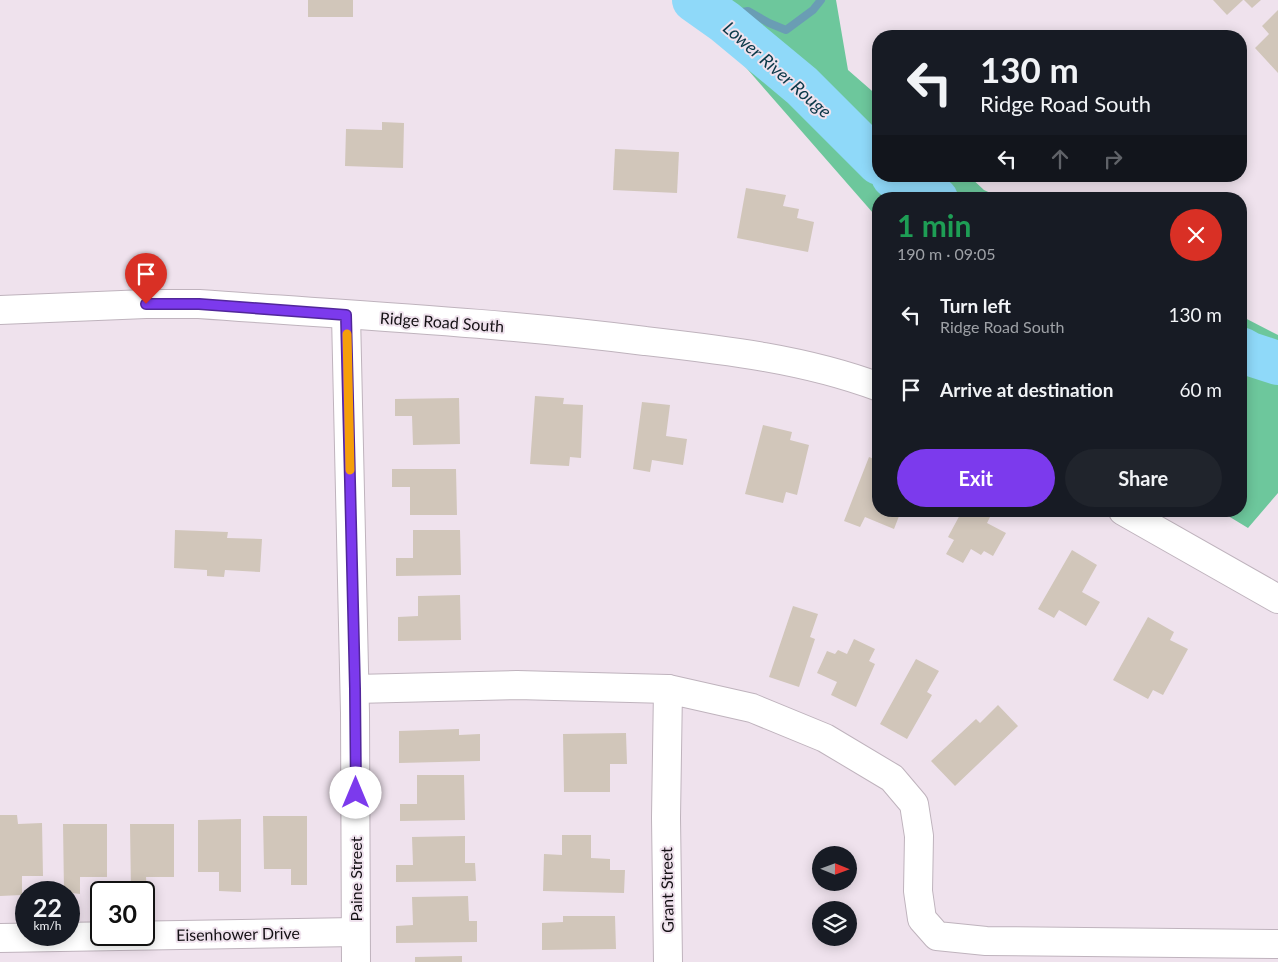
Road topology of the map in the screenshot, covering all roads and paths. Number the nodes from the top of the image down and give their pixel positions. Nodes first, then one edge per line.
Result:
1 (0, 310) edge
2 (346, 315) junction
3 (872, 385) edge
4 (1133, 517) edge
5 (1278, 600) edge
6 (355, 689) junction
7 (668, 689) junction
8 (355, 932) junction
9 (0, 938) edge
10 (1278, 944) edge
11 (356, 962) edge
12 (668, 962) edge

1 - 2 street, Ridge Road South
2 - 3 street, Ridge Road South
2 - 6 street, Paine Street
4 - 5 street
6 - 7 street
6 - 8 street, Paine Street
7 - 10 street
7 - 12 street, Grant Street
8 - 9 street, Eisenhower Drive
8 - 11 street, Paine Street

